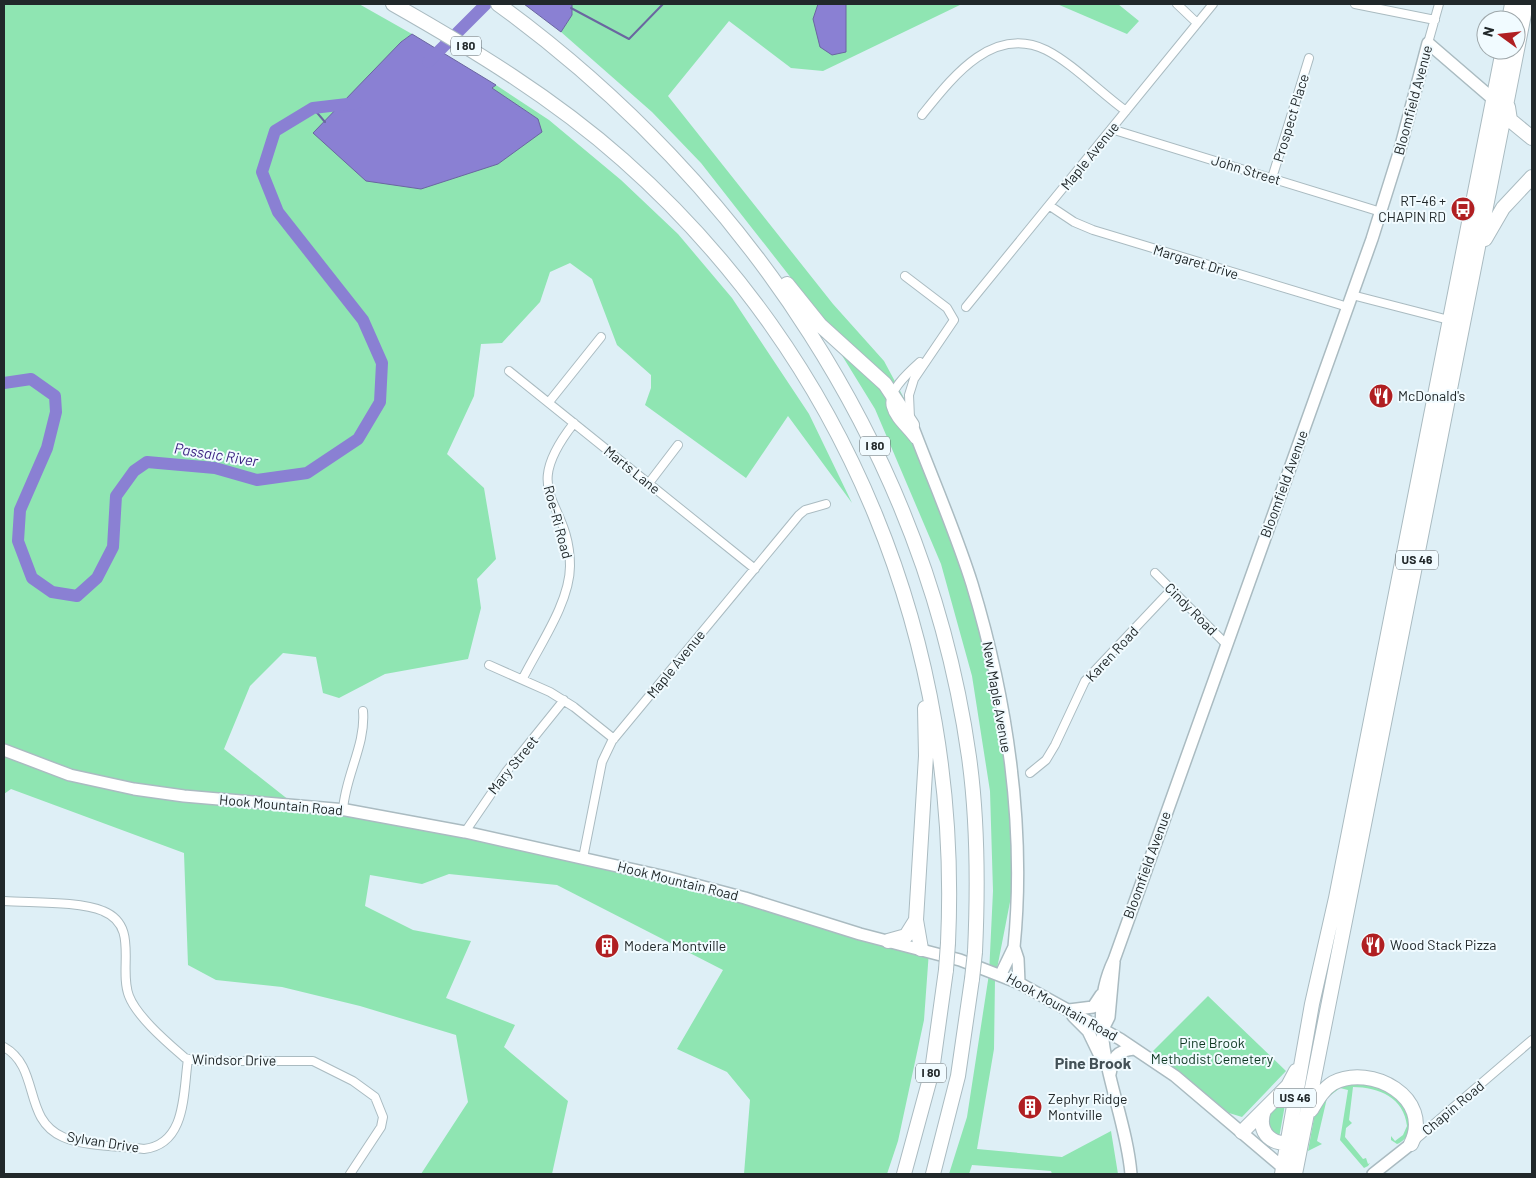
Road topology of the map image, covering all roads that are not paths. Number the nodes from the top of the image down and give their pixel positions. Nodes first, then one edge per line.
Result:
1 (393, 4) edge
2 (498, 4) edge
3 (1177, 4) edge
4 (1213, 4) edge
5 (1355, 4) edge
6 (1439, 4) edge
7 (1526, 4) edge
8 (1435, 20) junction
9 (1197, 23) junction
10 (1428, 43) junction
11 (1309, 58) dead end
12 (1501, 60) edge
13 (1508, 98) junction
14 (1493, 99) junction
15 (1126, 111) junction
16 (922, 115) dead end
17 (1111, 129) junction
18 (1532, 138) edge
19 (1532, 177) edge
20 (1272, 178) junction
21 (706, 195) junction
22 (1050, 206) junction
23 (1381, 212) junction
24 (1473, 275) junction
25 (905, 276) dead end
26 (1352, 295) junction
27 (966, 307) dead end
28 (1348, 307) junction
29 (1449, 320) junction
30 (601, 337) dead end
31 (929, 354) junction
32 (509, 371) dead end
33 (892, 394) junction
34 (549, 402) junction
35 (574, 423) junction
36 (912, 425) junction
37 (678, 444) dead end
38 (924, 457) junction
39 (649, 483) junction
40 (826, 504) dead end
41 (755, 569) junction
42 (1154, 573) dead end
43 (1171, 590) junction
44 (916, 632) junction
45 (1227, 645) junction
46 (489, 665) dead end
47 (523, 678) junction
48 (564, 700) junction
49 (363, 711) dead end
50 (614, 739) junction
51 (4, 750) edge
52 (1030, 773) dead end
53 (343, 810) junction
54 (465, 832) junction
55 (583, 858) junction
56 (4, 901) edge
57 (916, 920) junction
58 (888, 941) junction
59 (1014, 947) junction
60 (921, 949) junction
61 (1114, 960) junction
62 (1000, 974) junction
63 (1105, 981) junction
64 (1019, 983) junction
65 (1069, 1010) junction
66 (1103, 1029) junction
67 (1532, 1040) edge
68 (4, 1047) edge
69 (1134, 1049) junction
70 (1303, 1054) junction
71 (188, 1059) junction
72 (1109, 1078) junction
73 (1264, 1110) junction
74 (1306, 1116) junction
75 (1242, 1132) junction
76 (1302, 1139) junction
77 (1287, 1143) junction
78 (1411, 1144) junction
79 (1288, 1173) edge
80 (350, 1174) edge
81 (904, 1174) edge
82 (933, 1174) edge
83 (1131, 1174) edge
84 (1373, 1174) edge

1 - 44 highway, I 80
2 - 21 highway, I 80
3 - 9 street
4 - 9 street, Maple Avenue
5 - 8 street
6 - 8 street, Bloomfield Avenue
7 - 13 highway, US 46
8 - 10 street, Bloomfield Avenue
9 - 15 street, Maple Avenue
10 - 14 street
10 - 23 street, Bloomfield Avenue
11 - 20 street, Prospect Place
12 - 14 highway, US 46
13 - 18 highway
13 - 24 highway, US 46
14 - 29 highway, US 46
15 - 16 street
15 - 17 street, Maple Avenue
17 - 20 street, John Street
17 - 22 street, Maple Avenue
19 - 24 highway
20 - 23 street, John Street
21 - 33 highway
21 - 82 highway, I 80, bridge
22 - 27 street, Maple Avenue
22 - 28 street, Margaret Drive
23 - 26 street, Bloomfield Avenue
24 - 74 highway, US 46
25 - 31 street
26 - 28 street, Bloomfield Avenue
26 - 29 street
28 - 45 street, Bloomfield Avenue
29 - 70 highway, US 46
30 - 34 street
31 - 33 street
31 - 36 street
32 - 34 street, Marts Lane
33 - 36 highway
33 - 38 street, New Maple Avenue
34 - 35 street, Marts Lane
35 - 39 street, Marts Lane
35 - 47 street, Roe-Ri Road
36 - 38 street, New Maple Avenue
37 - 39 street
38 - 59 street, New Maple Avenue
39 - 41 street, Marts Lane
40 - 41 street, Maple Avenue
41 - 50 street, Maple Avenue
42 - 43 street, Cindy Road
43 - 45 street, Cindy Road
43 - 52 street, Karen Road
44 - 57 highway
44 - 81 highway, I 80, bridge
45 - 61 street, Bloomfield Avenue
46 - 47 street
47 - 48 street
48 - 50 street
48 - 54 street, Mary Street
49 - 53 street
50 - 55 street, Maple Avenue
51 - 53 street, Hook Mountain Road
53 - 54 street, Hook Mountain Road
54 - 55 street, Hook Mountain Road
55 - 58 street, Hook Mountain Road
56 - 71 street, Windsor Drive
57 - 58 highway
57 - 60 highway
58 - 60 street, Hook Mountain Road
59 - 62 street, New Maple Avenue
59 - 64 street, New Maple Avenue
60 - 62 street, Hook Mountain Road
61 - 63 street, Bloomfield Avenue
61 - 66 street, Bloomfield Avenue
62 - 64 street, Hook Mountain Road
63 - 65 street
63 - 66 street, Bloomfield Avenue
64 - 65 street, Hook Mountain Road
65 - 66 street, Hook Mountain Road
65 - 72 street
66 - 69 street, Hook Mountain Road
66 - 72 street, Bloomfield Avenue
67 - 78 street, Chapin Road
68 - 71 street, Sylvan Drive
69 - 72 street
69 - 75 street, Hook Mountain Road
70 - 73 highway
70 - 77 highway, US 46
71 - 80 street, Windsor Drive
72 - 83 street, Bloomfield Avenue
73 - 75 highway
73 - 77 highway
74 - 76 highway, US 46
74 - 78 highway
75 - 79 street, Hook Mountain Road
76 - 77 highway
76 - 79 highway, US 46
77 - 79 highway, US 46
78 - 84 street, Chapin Road

